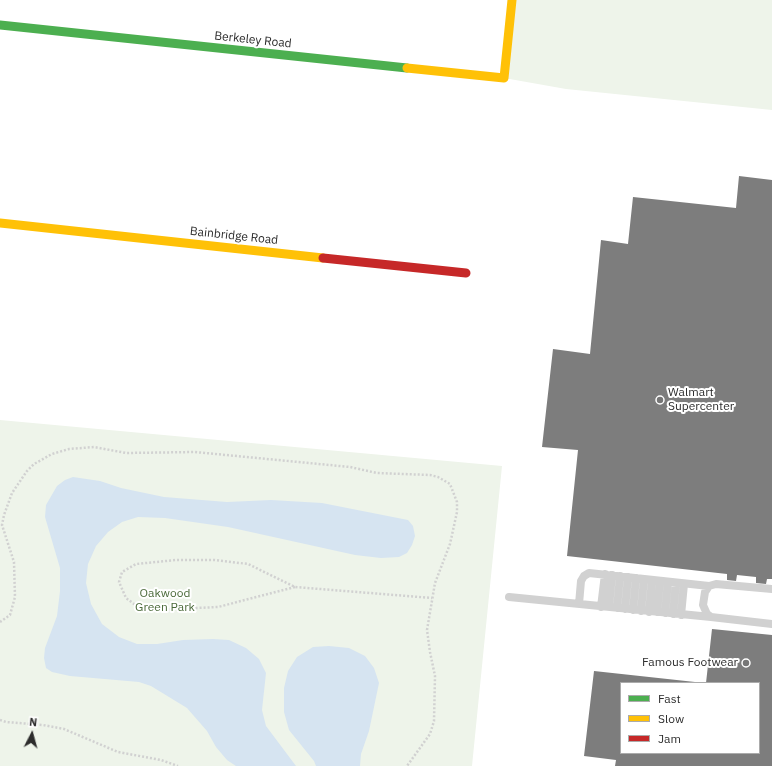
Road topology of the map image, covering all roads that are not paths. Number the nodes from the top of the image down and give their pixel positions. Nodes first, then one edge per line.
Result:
1 (512, 0) edge
2 (0, 25) edge
3 (0, 223) edge
4 (466, 273) dead end
5 (644, 579) junction
6 (709, 586) junction
7 (772, 590) edge
8 (509, 597) dead end
9 (579, 604) junction
10 (641, 611) junction
11 (712, 617) junction
12 (772, 624) edge

1 - 2 street, Berkeley Road
3 - 4 street, Bainbridge Road
5 - 6 lane
5 - 9 lane
5 - 10 lane
5 - 10 lane
5 - 10 lane
5 - 10 lane
5 - 10 lane
5 - 10 lane
6 - 7 lane
6 - 11 lane
8 - 9 lane
9 - 10 lane
10 - 11 lane
11 - 12 lane

